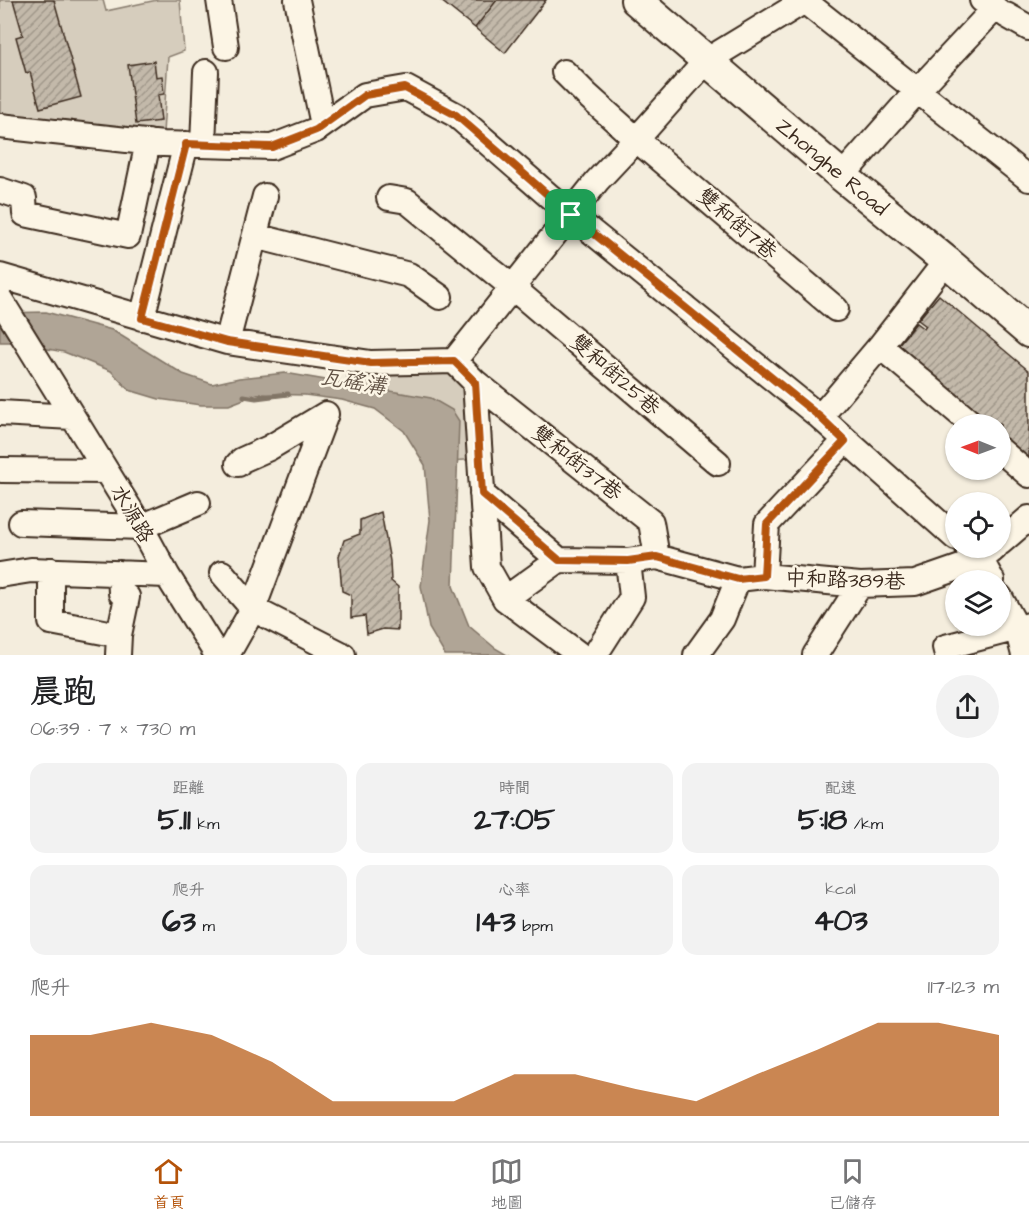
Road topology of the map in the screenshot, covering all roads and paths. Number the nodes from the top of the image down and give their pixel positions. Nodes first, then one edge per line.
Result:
1 (219, 0) edge
2 (297, 0) edge
3 (636, 0) edge
4 (804, 0) edge
5 (995, 8) edge
6 (1029, 28) edge
7 (226, 47) dead end
8 (706, 61) junction
9 (206, 72) dead end
10 (564, 72) dead end
11 (918, 90) junction
12 (323, 124) junction
13 (0, 126) edge
14 (637, 140) junction
15 (148, 142) junction
16 (195, 145) junction
17 (842, 176) junction
18 (1029, 179) edge
19 (0, 190) edge
20 (265, 196) dead end
21 (389, 198) dead end
22 (571, 215) junction
23 (255, 236) junction
24 (946, 261) junction
25 (0, 276) edge
26 (512, 287) junction
27 (440, 297) dead end
28 (0, 300) edge
29 (836, 309) dead end
30 (142, 318) junction
31 (1029, 332) edge
32 (227, 342) junction
33 (880, 346) junction
34 (454, 361) junction
35 (475, 382) junction
36 (0, 412) edge
37 (960, 414) edge
38 (72, 417) junction
39 (820, 417) junction
40 (845, 441) junction
41 (1011, 459) edge
42 (718, 463) dead end
43 (238, 464) dead end
44 (1, 470) edge
45 (106, 471) junction
46 (1029, 475) edge
47 (482, 494) junction
48 (198, 503) dead end
49 (1029, 518) edge
50 (21, 523) dead end
51 (141, 527) junction
52 (945, 528) edge
53 (1011, 534) edge
54 (657, 557) junction
55 (984, 559) edge
56 (559, 560) junction
57 (628, 561) junction
58 (51, 570) junction
59 (120, 573) junction
60 (222, 573) dead end
61 (0, 575) edge
62 (167, 575) junction
63 (764, 576) junction
64 (738, 579) junction
65 (860, 585) junction
66 (505, 599) junction
67 (253, 609) junction
68 (1011, 611) edge
69 (1023, 627) edge
70 (118, 645) edge
71 (217, 655) edge
72 (227, 655) edge
73 (344, 655) edge
74 (580, 655) edge
75 (595, 655) edge
76 (696, 655) edge
77 (815, 655) edge
78 (947, 655) edge
79 (1023, 655) edge

1 - 7 street
2 - 12 street
3 - 8 main road, Zhonghe Road
4 - 8 street
4 - 11 street
5 - 6 street
5 - 11 street
8 - 14 street
8 - 17 main road, Zhonghe Road
9 - 16 street
10 - 14 street, 雙和街7巷
11 - 17 street
11 - 18 street
12 - 16 street
12 - 22 street
13 - 15 street
14 - 22 street
14 - 29 street, 雙和街7巷
15 - 16 street
15 - 19 street
16 - 30 street
17 - 24 main road, Zhonghe Road
20 - 23 street
21 - 26 street, 雙和街25巷
22 - 26 street
22 - 39 street
23 - 27 street
23 - 32 street
24 - 31 main road, Zhonghe Road
24 - 33 street
25 - 30 street
26 - 34 street
26 - 42 street, 雙和街25巷
28 - 38 street, 水源路
30 - 32 street
32 - 34 street
33 - 37 street
33 - 39 street
34 - 35 street, 雙和街37巷
35 - 47 street
35 - 54 street, 雙和街37巷
36 - 38 street
38 - 45 street, 水源路
39 - 40 street
40 - 52 street
40 - 63 street
41 - 46 street
43 - 67 street
44 - 45 street
45 - 51 street, 水源路
47 - 56 street
47 - 66 street
48 - 51 street
49 - 53 street
50 - 51 street
51 - 62 street, 水源路
54 - 57 street, 中和路389巷
54 - 64 street, 中和路389巷
55 - 65 street, 中和路389巷
56 - 57 street, 中和路389巷
56 - 66 street
57 - 75 street
58 - 59 street
58 - 61 street
58 - 70 street
59 - 62 street
59 - 70 street
60 - 67 street
62 - 71 street, 水源路
63 - 64 street, 中和路389巷
63 - 65 street, 中和路389巷
64 - 76 street
65 - 77 street
66 - 74 street
67 - 72 street
67 - 73 street
68 - 69 street
69 - 78 street
69 - 79 street

